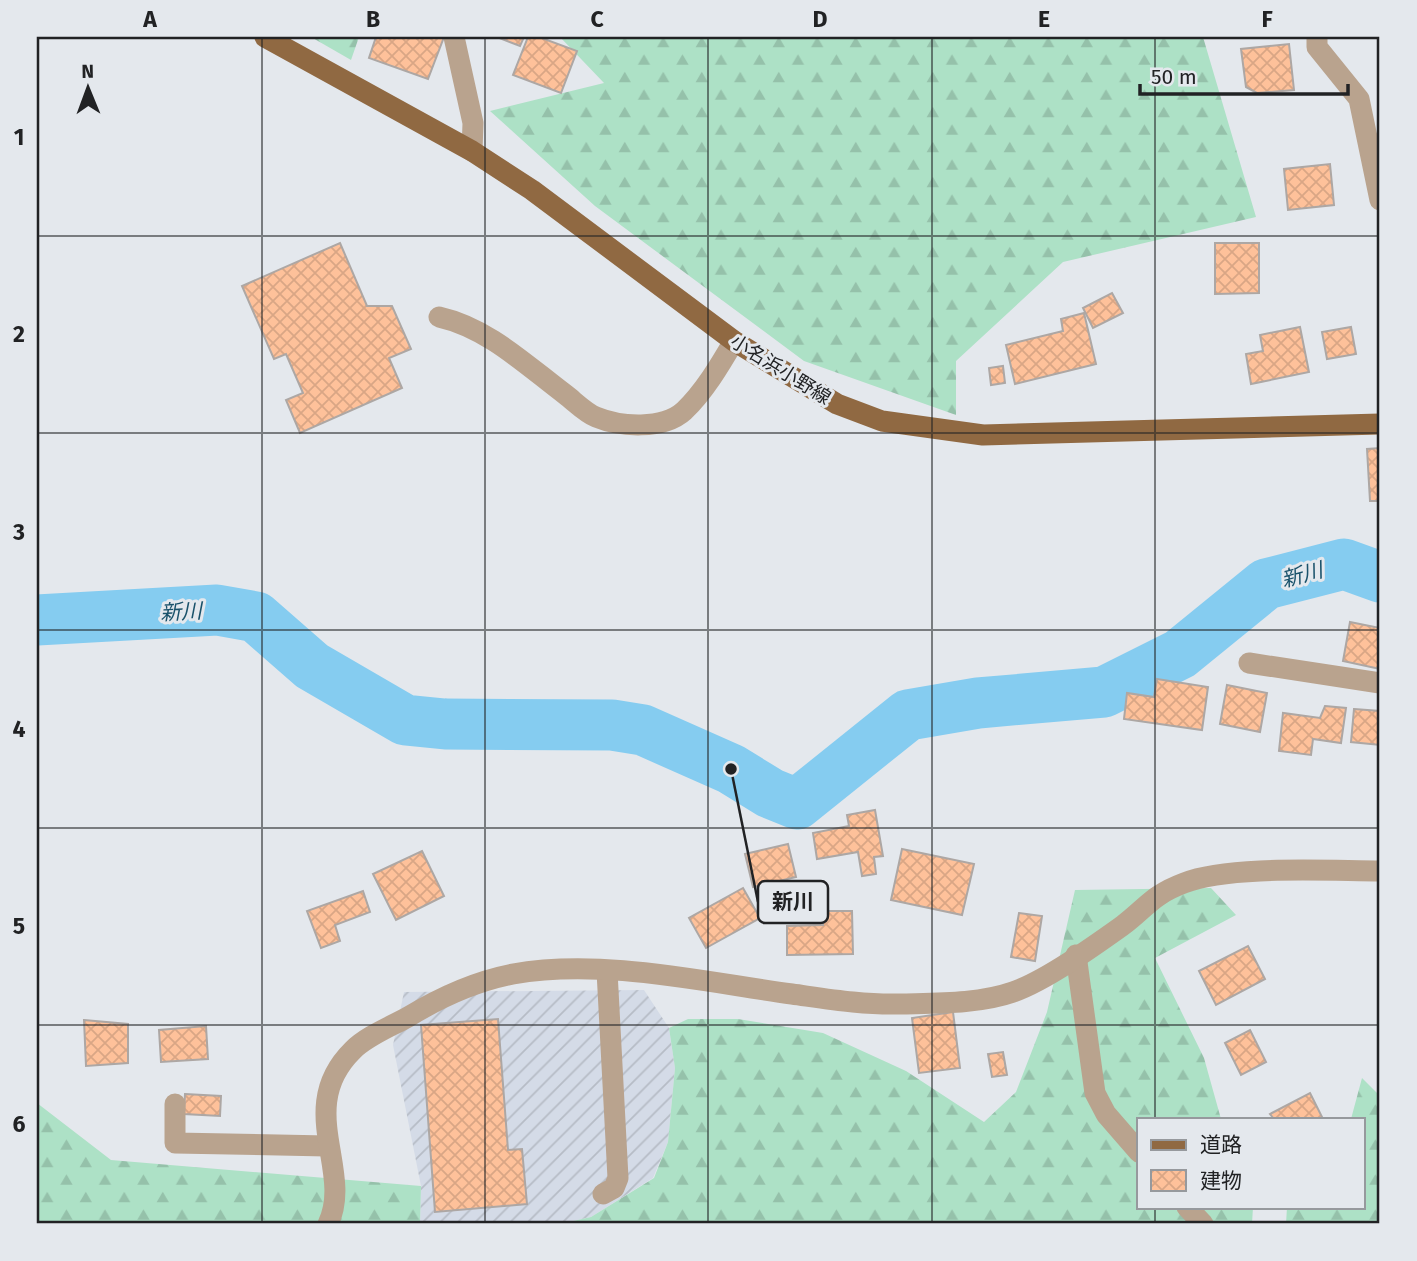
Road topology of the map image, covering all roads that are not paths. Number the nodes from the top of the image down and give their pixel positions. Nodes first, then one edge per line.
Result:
1 (265, 37) edge
2 (454, 37) edge
3 (1317, 37) edge
4 (472, 151) junction
5 (1380, 200) edge
6 (439, 317) dead end
7 (734, 341) junction
8 (1380, 424) edge
9 (1249, 663) dead end
10 (1380, 683) edge
11 (1380, 871) edge
12 (1076, 955) junction
13 (607, 971) junction
14 (175, 1104) dead end
15 (327, 1146) junction
16 (1137, 1150) edge
17 (603, 1194) dead end
18 (1188, 1208) edge
19 (328, 1224) edge
20 (1203, 1224) edge

1 - 4 main road, 小名浜小野線
2 - 4 street
3 - 5 street
4 - 7 main road, 小名浜小野線
6 - 7 street
7 - 8 main road, 小名浜小野線
9 - 10 street
11 - 12 street
12 - 13 street
12 - 16 street
13 - 15 street
13 - 17 street
14 - 15 street
15 - 19 street
18 - 20 street

